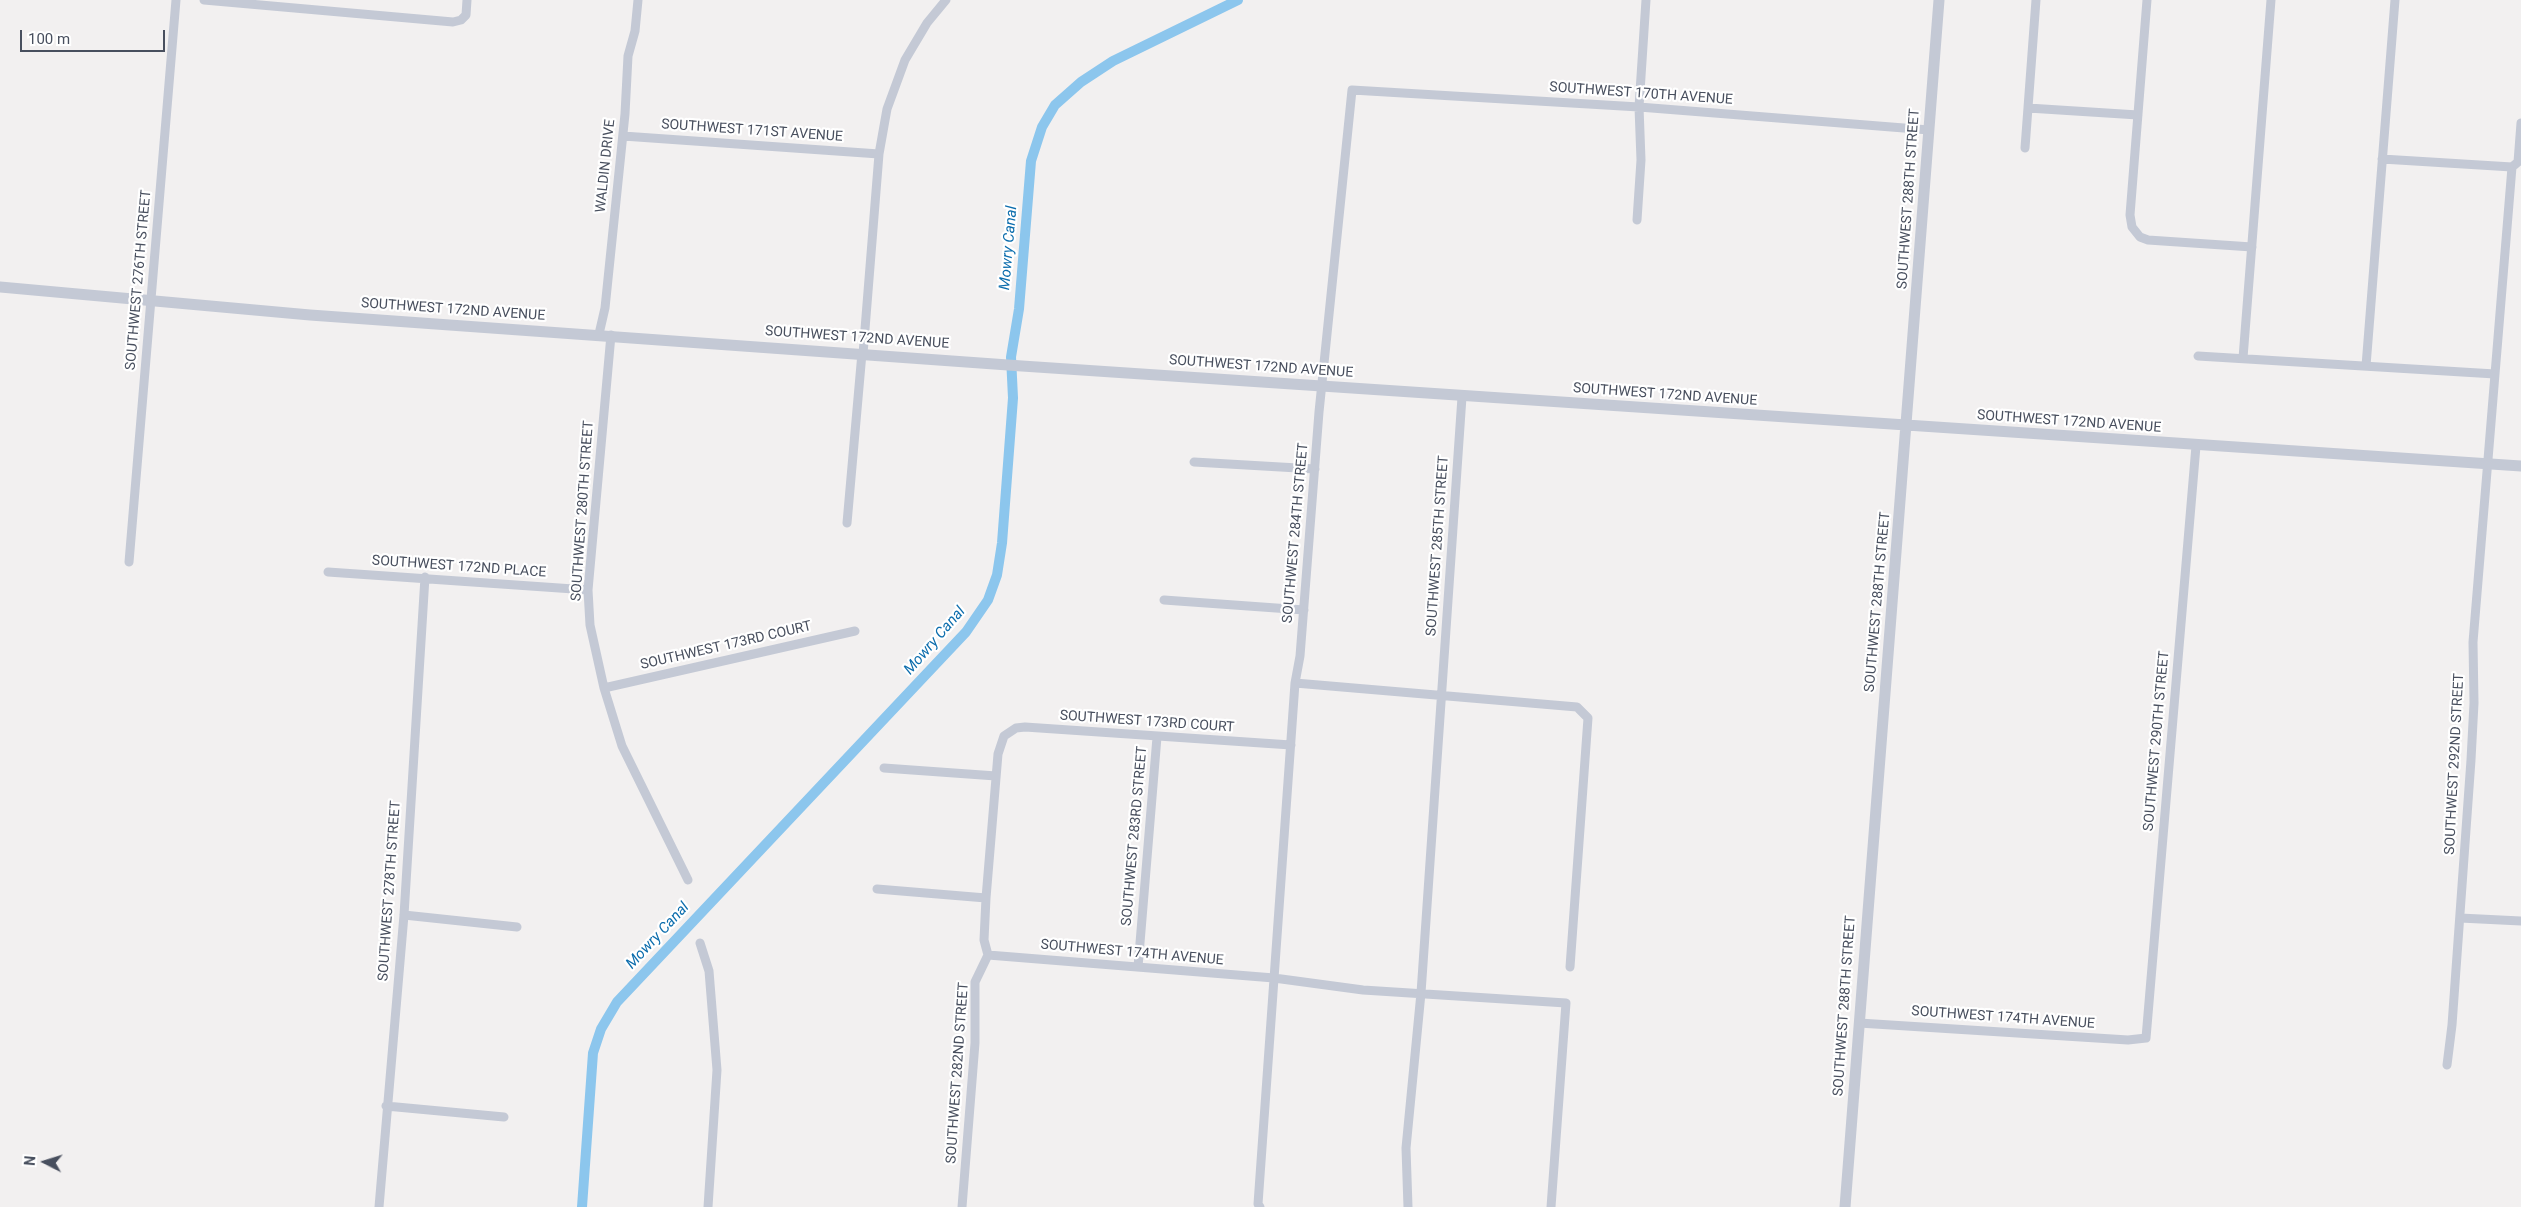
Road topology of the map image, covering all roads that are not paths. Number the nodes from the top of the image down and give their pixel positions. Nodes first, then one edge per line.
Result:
1 (176, 0) edge
2 (204, 0) edge
3 (468, 0) edge
4 (638, 0) edge
5 (946, 0) edge
6 (1646, 0) edge
7 (1938, 0) edge
8 (2036, 0) edge
9 (2147, 0) edge
10 (2271, 0) edge
11 (2395, 0) edge
12 (322, 5) edge
13 (1352, 90) joint
14 (1639, 107) junction
15 (2028, 108) junction
16 (2138, 115) junction
17 (2521, 123) edge
18 (1929, 130) junction
19 (623, 136) junction
20 (2025, 148) dead end
21 (879, 154) junction
22 (2382, 159) junction
23 (2517, 164) edge
24 (1637, 220) dead end
25 (2252, 247) junction
26 (0, 287) edge
27 (151, 300) junction
28 (599, 334) junction
29 (611, 335) junction
30 (862, 354) junction
31 (2198, 356) dead end
32 (2243, 358) junction
33 (2366, 366) junction
34 (2495, 374) junction
35 (1322, 386) junction
36 (1462, 397) junction
37 (1907, 426) junction
38 (2196, 446) junction
39 (1194, 462) dead end
40 (2488, 464) junction
41 (2521, 466) edge
42 (1315, 469) junction
43 (847, 523) dead end
44 (129, 562) dead end
45 (328, 572) dead end
46 (425, 577) junction
47 (588, 590) junction
48 (1164, 600) dead end
49 (1304, 610) junction
50 (855, 631) dead end
51 (1295, 683) junction
52 (604, 688) junction
53 (1441, 697) junction
54 (1156, 736) junction
55 (1290, 745) junction
56 (884, 768) dead end
57 (996, 776) junction
58 (688, 880) dead end
59 (877, 889) dead end
60 (986, 898) junction
61 (404, 915) junction
62 (2460, 918) junction
63 (2521, 921) edge
64 (517, 927) dead end
65 (700, 942) dead end
66 (988, 955) junction
67 (1138, 967) junction
68 (1570, 967) dead end
69 (1274, 978) junction
70 (1421, 993) junction
71 (1859, 1022) junction
72 (2146, 1038) joint
73 (2447, 1065) dead end
74 (386, 1106) junction
75 (504, 1117) dead end
76 (379, 1207) edge
77 (708, 1207) edge
78 (962, 1207) edge
79 (1260, 1207) edge
80 (1408, 1207) edge
81 (1551, 1207) edge
82 (1845, 1207) edge

1 - 27 street, SOUTHWEST 276TH STREET
2 - 12 street
3 - 12 street
4 - 19 street, WALDIN DRIVE
5 - 21 street
6 - 14 street
7 - 18 street, SOUTHWEST 288TH STREET
8 - 15 street
9 - 16 street
10 - 25 street
11 - 22 street
13 - 14 street, SOUTHWEST 170TH AVENUE
13 - 35 street, SOUTHWEST 284TH STREET
14 - 18 street, SOUTHWEST 170TH AVENUE
14 - 24 street
15 - 16 street
15 - 20 street
16 - 25 street
17 - 23 street
18 - 37 street, SOUTHWEST 288TH STREET
19 - 21 street, SOUTHWEST 171ST AVENUE
19 - 28 street, WALDIN DRIVE
21 - 30 street
22 - 23 street
22 - 33 street
23 - 34 street, SOUTHWEST 292ND STREET
25 - 32 street
26 - 27 street, SOUTHWEST 172ND AVENUE
27 - 28 street, SOUTHWEST 172ND AVENUE
27 - 44 street, SOUTHWEST 276TH STREET
28 - 29 street, SOUTHWEST 172ND AVENUE
29 - 30 street, SOUTHWEST 172ND AVENUE
29 - 47 street, SOUTHWEST 280TH STREET
30 - 35 street, SOUTHWEST 172ND AVENUE
30 - 43 street
31 - 32 street
32 - 33 street
33 - 34 street
34 - 40 street, SOUTHWEST 292ND STREET
35 - 36 street, SOUTHWEST 172ND AVENUE
35 - 42 street, SOUTHWEST 284TH STREET
36 - 37 street, SOUTHWEST 172ND AVENUE
36 - 53 street, SOUTHWEST 285TH STREET
37 - 38 street, SOUTHWEST 172ND AVENUE
37 - 71 street, SOUTHWEST 288TH STREET
38 - 40 street, SOUTHWEST 172ND AVENUE
38 - 72 street, SOUTHWEST 290TH STREET
39 - 42 street
40 - 41 street, SOUTHWEST 172ND AVENUE
40 - 62 street, SOUTHWEST 292ND STREET
42 - 49 street, SOUTHWEST 284TH STREET
45 - 46 street, SOUTHWEST 172ND PLACE
46 - 47 street, SOUTHWEST 172ND PLACE
46 - 61 street, SOUTHWEST 278TH STREET
47 - 52 street, SOUTHWEST 280TH STREET
48 - 49 street
49 - 51 street, SOUTHWEST 284TH STREET
50 - 52 street, SOUTHWEST 173RD COURT
51 - 53 street
51 - 55 street, SOUTHWEST 284TH STREET
52 - 58 street, SOUTHWEST 280TH STREET
53 - 68 street
53 - 70 street, SOUTHWEST 285TH STREET
54 - 55 street, SOUTHWEST 173RD COURT
54 - 57 street, SOUTHWEST 173RD COURT
54 - 67 street, SOUTHWEST 283RD STREET
55 - 69 street, SOUTHWEST 284TH STREET
56 - 57 street
57 - 60 street
59 - 60 street
60 - 66 street
61 - 64 street
61 - 74 street, SOUTHWEST 278TH STREET
62 - 63 street
62 - 73 street, SOUTHWEST 292ND STREET
65 - 77 street
66 - 67 street, SOUTHWEST 174TH AVENUE
66 - 78 street, SOUTHWEST 282ND STREET
67 - 69 street, SOUTHWEST 174TH AVENUE
69 - 70 street, SOUTHWEST 174TH AVENUE
69 - 79 street, SOUTHWEST 284TH STREET
70 - 80 street, SOUTHWEST 285TH STREET
70 - 81 street, SOUTHWEST 174TH AVENUE
71 - 72 street, SOUTHWEST 174TH AVENUE
71 - 82 street, SOUTHWEST 288TH STREET
74 - 75 street
74 - 76 street, SOUTHWEST 278TH STREET

